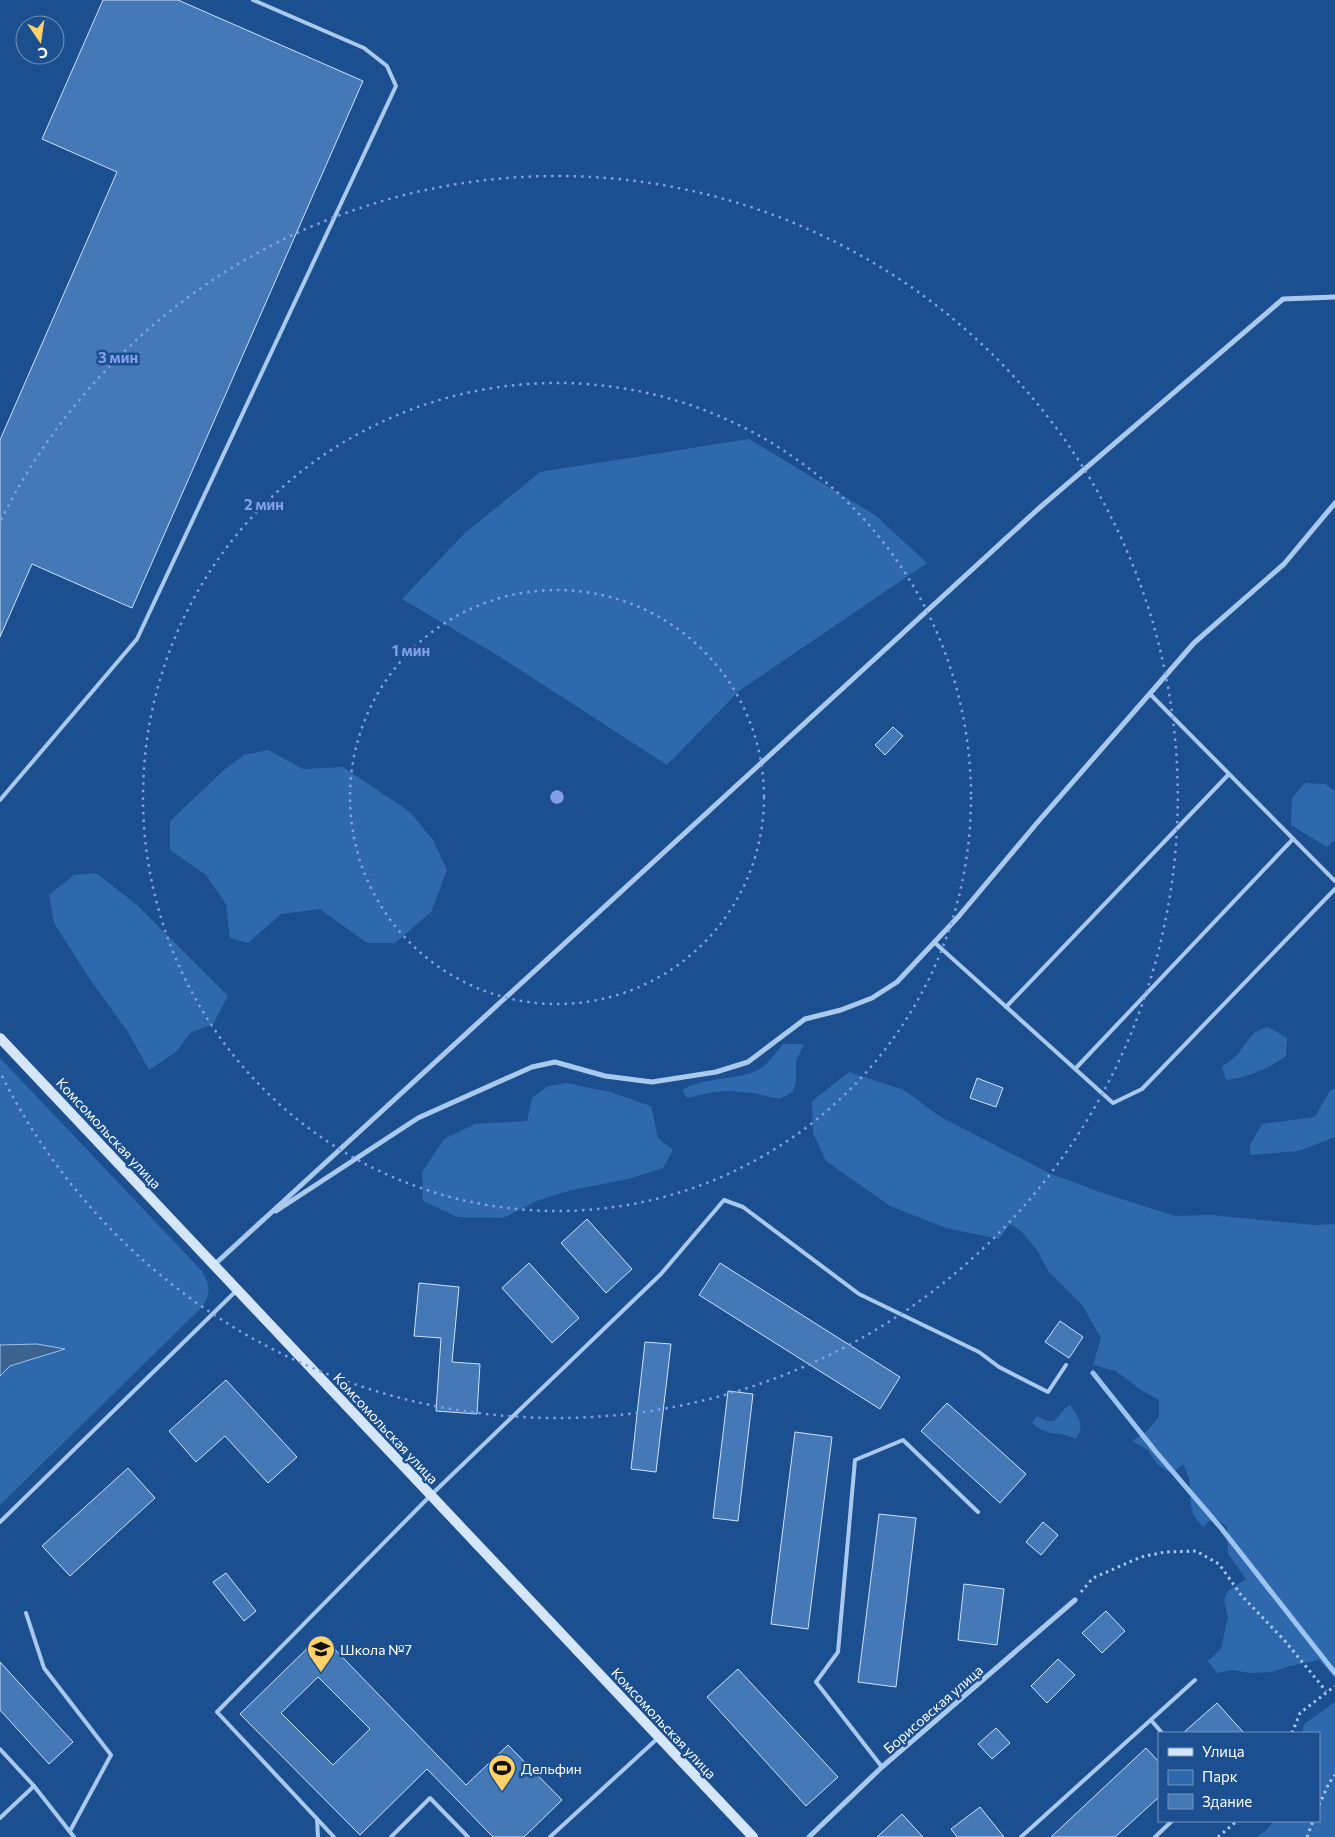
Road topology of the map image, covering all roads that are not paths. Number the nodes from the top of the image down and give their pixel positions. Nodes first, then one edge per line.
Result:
1 (253, 0) edge
2 (1335, 298) edge
3 (1335, 503) edge
4 (1150, 694) junction
5 (1229, 774) junction
6 (0, 800) edge
7 (1293, 839) junction
8 (1335, 881) edge
9 (1335, 889) edge
10 (934, 942) junction
11 (1006, 1007) junction
12 (0, 1038) edge
13 (1075, 1069) junction
14 (262, 1221) junction
15 (213, 1265) junction
16 (237, 1289) junction
17 (1066, 1365) dead end
18 (431, 1496) junction
19 (978, 1512) dead end
20 (0, 1522) edge
21 (1074, 1600) road end
22 (26, 1613) dead end
23 (1195, 1680) dead end
24 (1151, 1720) junction
25 (1161, 1732) edge
26 (658, 1738) junction
27 (0, 1749) edge
28 (882, 1768) junction
29 (34, 1786) junction
30 (0, 1818) edge
31 (316, 1818) junction
32 (1171, 1822) edge
33 (70, 1831) junction
34 (74, 1837) edge
35 (318, 1837) edge
36 (334, 1837) edge
37 (390, 1837) edge
38 (468, 1837) edge
39 (550, 1837) edge
40 (753, 1837) edge
41 (810, 1837) edge
42 (1021, 1837) edge
43 (1155, 1837) edge

1 - 6 lane
2 - 14 street
3 - 4 street
4 - 5 lane
4 - 10 street
5 - 7 lane
5 - 11 lane
7 - 8 lane
7 - 13 lane
9 - 13 lane
10 - 11 lane
10 - 14 street
11 - 13 lane
12 - 15 main road, Комсомольская улица
14 - 15 street
15 - 16 main road, Комсомольская улица
16 - 18 main road, Комсомольская улица
16 - 20 lane
17 - 18 lane
18 - 26 main road, Комсомольская улица
18 - 31 lane
19 - 28 lane
21 - 28 street, Борисовская улица
22 - 33 lane
23 - 24 lane
24 - 25 lane
24 - 42 lane
26 - 39 lane
26 - 40 main road, Комсомольская улица
27 - 29 lane
28 - 41 street, Борисовская улица
29 - 30 lane
29 - 33 lane
31 - 35 lane
31 - 36 lane
32 - 43 lane
33 - 34 lane
37 - 38 lane

